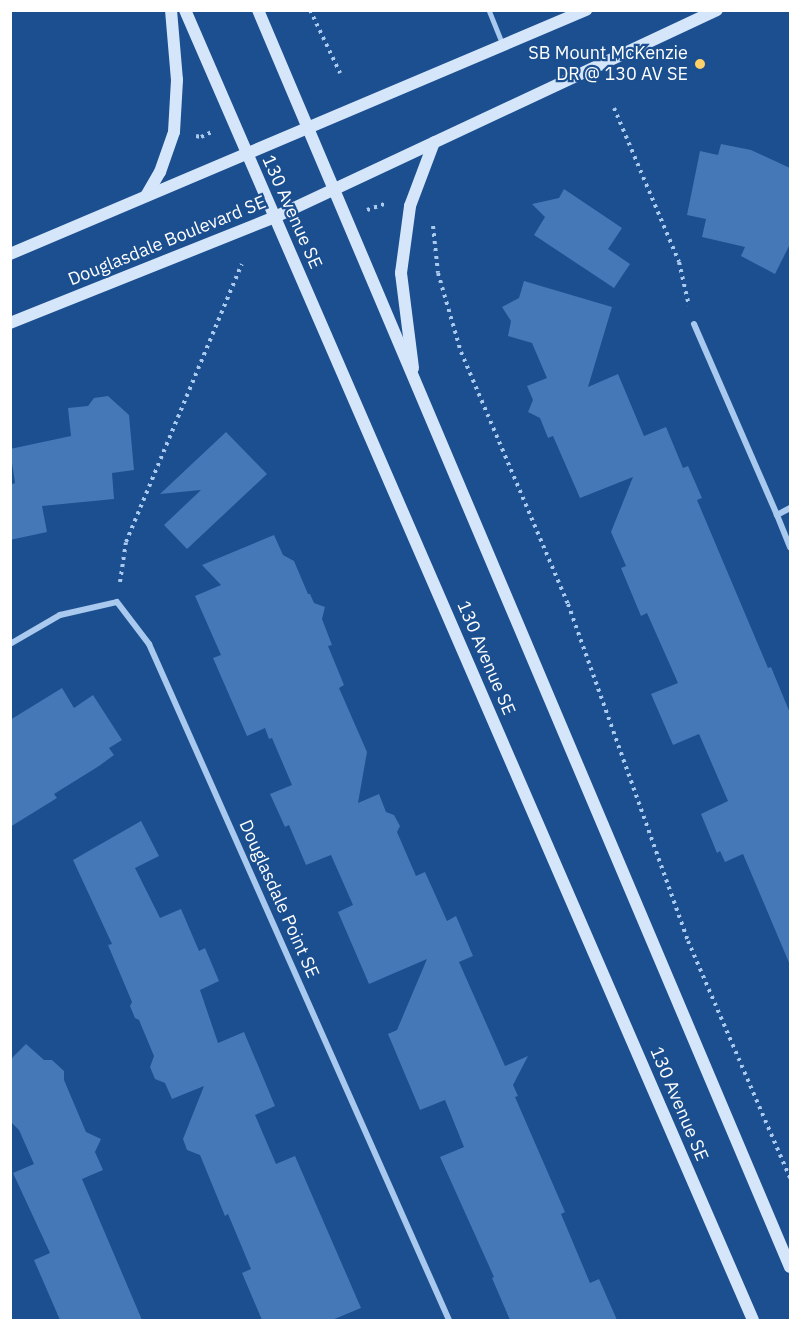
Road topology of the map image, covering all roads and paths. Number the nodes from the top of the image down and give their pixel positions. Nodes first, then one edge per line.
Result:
1 (171, 10) edge
2 (185, 10) edge
3 (258, 10) edge
4 (310, 10) edge
5 (489, 10) edge
6 (586, 10) edge
7 (717, 10) edge
8 (504, 46) junction
9 (340, 73) dead end
10 (614, 108) dead end
11 (309, 128) junction
12 (215, 130) dead end
13 (201, 137) dead end
14 (434, 142) junction
15 (246, 153) junction
16 (335, 191) junction
17 (146, 196) junction
18 (385, 202) dead end
19 (366, 211) dead end
20 (275, 217) junction
21 (432, 219) dead end
22 (10, 254) edge
23 (242, 264) dead end
24 (10, 323) edge
25 (694, 324) joint
26 (415, 384) junction
27 (790, 508) edge
28 (777, 515) junction
29 (790, 547) edge
30 (117, 602) junction
31 (10, 644) edge
32 (790, 1178) edge
33 (790, 1267) edge
34 (449, 1320) edge
35 (753, 1320) edge

1 - 17 street
2 - 15 street, 130 Avenue SE
3 - 11 street
4 - 9 path
5 - 8 lane
6 - 8 street
7 - 14 street, Douglasdale Boulevard SE
8 - 11 street
10 - 25 path
11 - 15 street
11 - 16 street
12 - 13 path
14 - 16 street, Douglasdale Boulevard SE
14 - 26 street
15 - 17 street
15 - 20 street, 130 Avenue SE
16 - 20 street, Douglasdale Boulevard SE
16 - 26 street
17 - 22 street
18 - 19 path
20 - 24 street, Douglasdale Boulevard SE
20 - 35 street, 130 Avenue SE
21 - 32 path
23 - 30 path
25 - 28 street
26 - 33 street
27 - 28 street
28 - 29 street
30 - 31 street
30 - 34 street, Douglasdale Point SE

